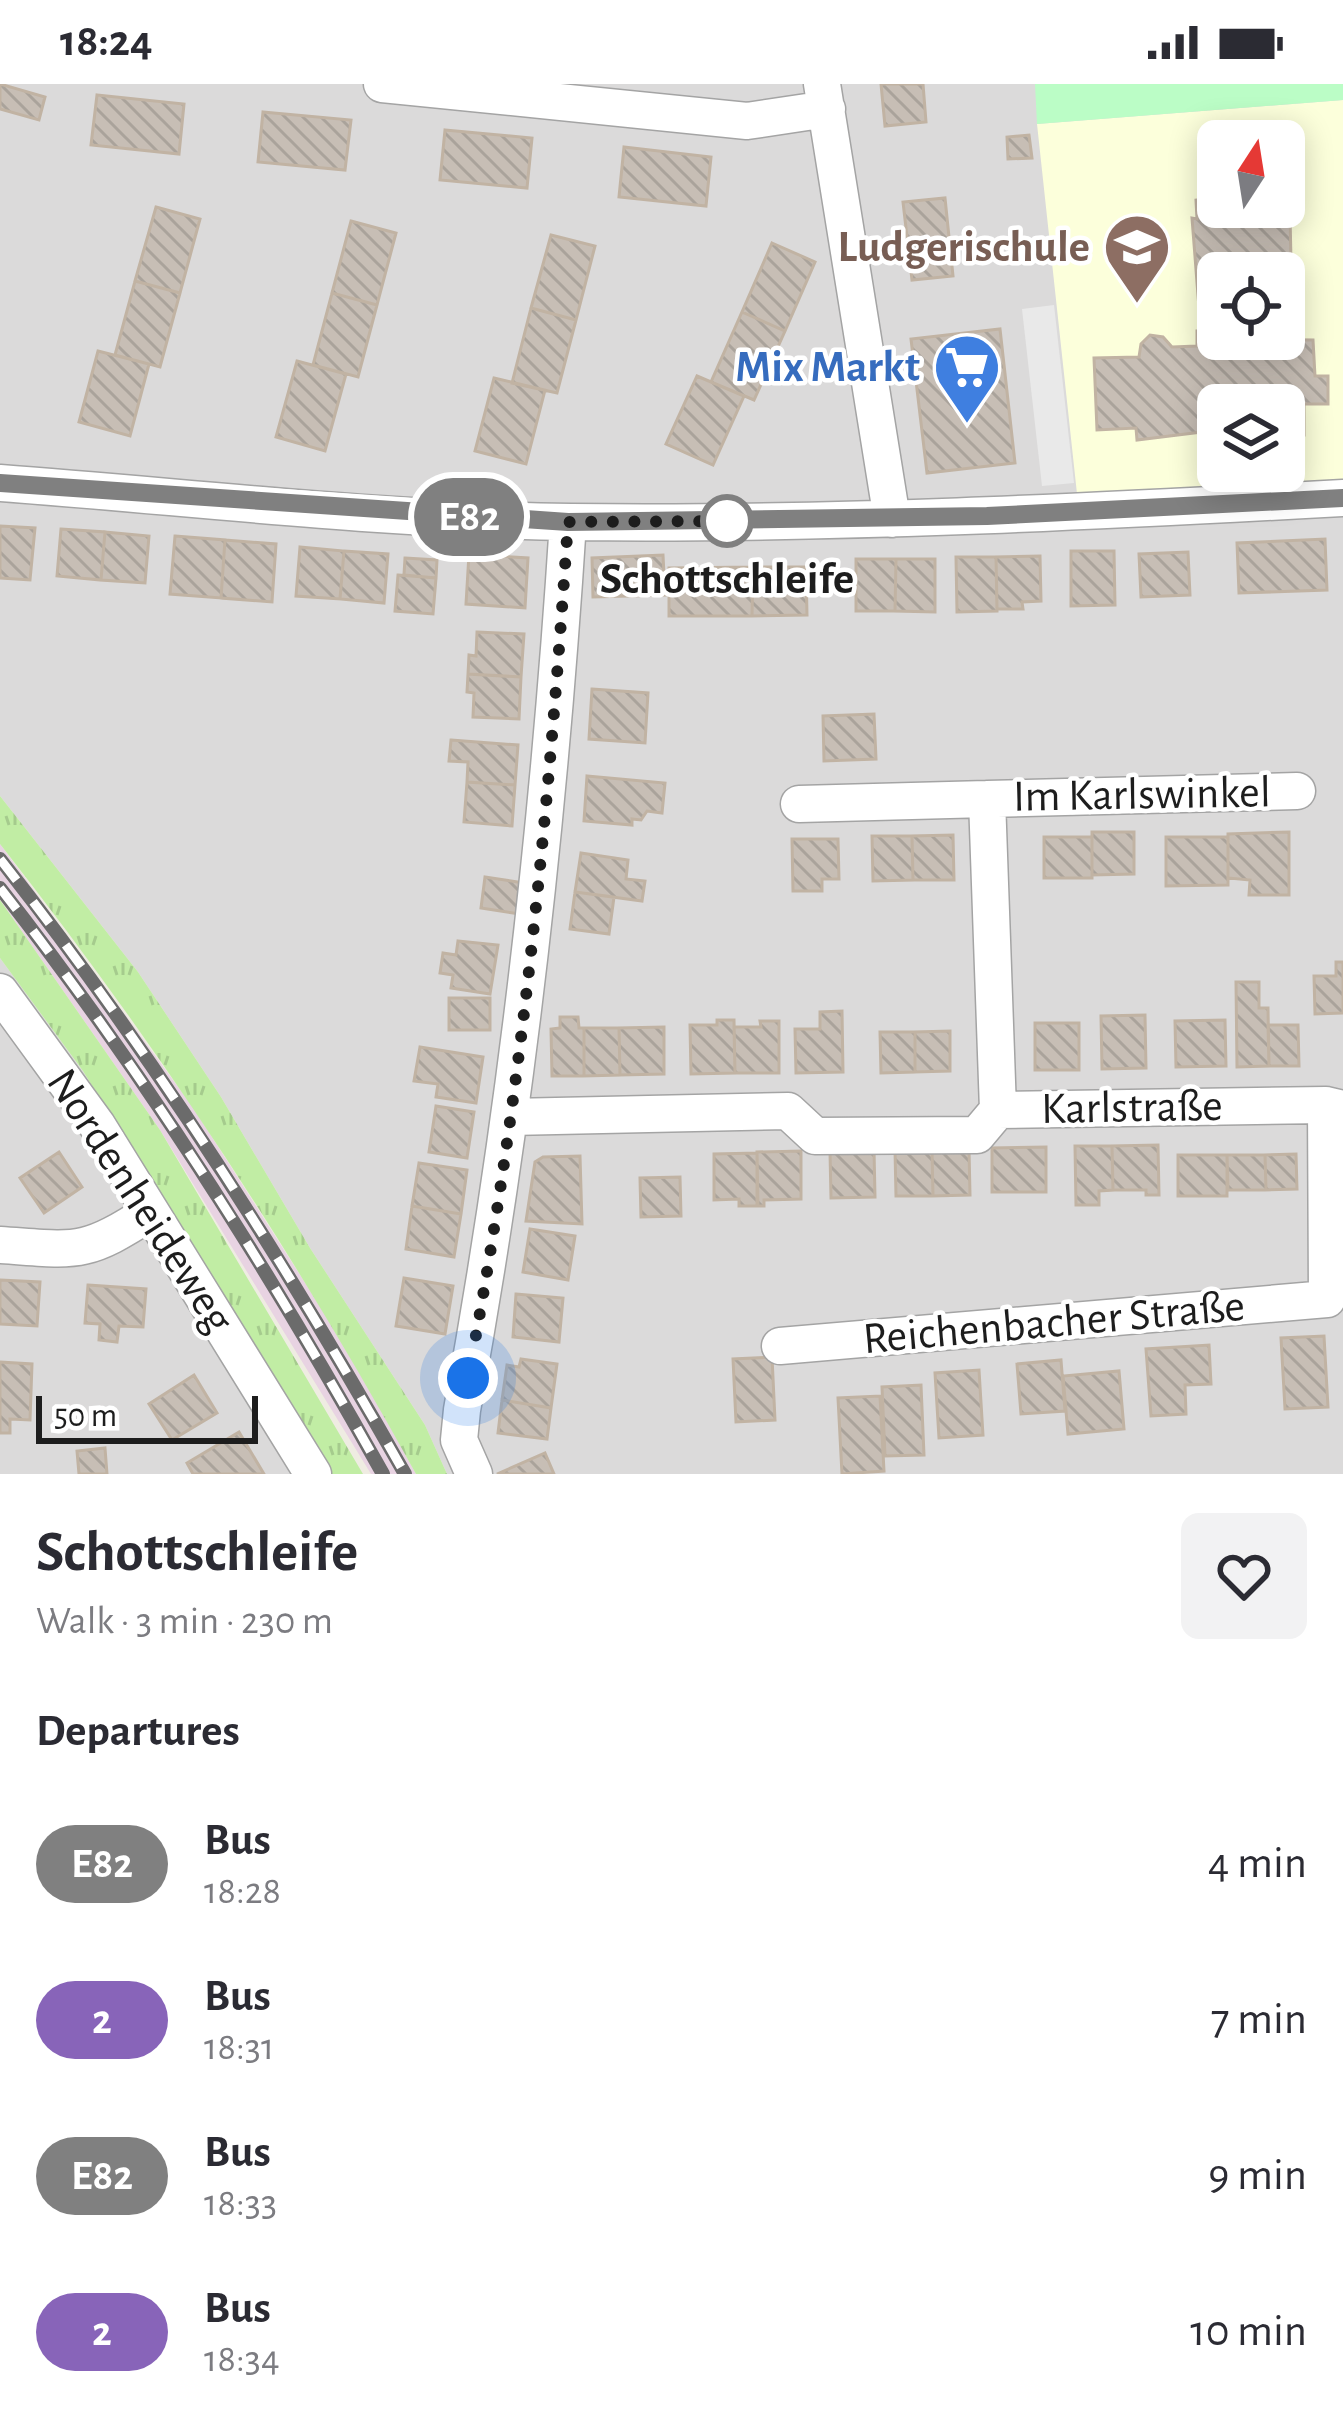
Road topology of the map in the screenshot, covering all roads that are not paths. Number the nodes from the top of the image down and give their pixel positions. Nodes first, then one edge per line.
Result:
1 (382, 84) edge
2 (825, 96) edge
3 (0, 483) edge
4 (1343, 498) edge
5 (892, 518) junction
6 (568, 522) junction
7 (1298, 791) dead end
8 (987, 799) junction
9 (800, 804) dead end
10 (0, 992) edge
11 (1334, 1107) edge
12 (998, 1110) junction
13 (510, 1117) junction
14 (149, 1213) junction
15 (0, 1245) edge
16 (1335, 1299) edge
17 (780, 1346) dead end
18 (313, 1474) edge
19 (474, 1474) edge

1 - 2 street
2 - 5 street
3 - 6 street
4 - 5 street
5 - 6 street
6 - 13 street
7 - 8 street, Im Karlswinkel
8 - 9 street, Im Karlswinkel
8 - 12 street, Im Karlswinkel
10 - 14 street, Nordenheideweg
11 - 12 street, Karlstraße
11 - 16 street, Reichenbacher Straße
12 - 13 street, Karlstraße
13 - 19 street
14 - 15 street
14 - 18 street, Nordenheideweg
16 - 17 street, Reichenbacher Straße

